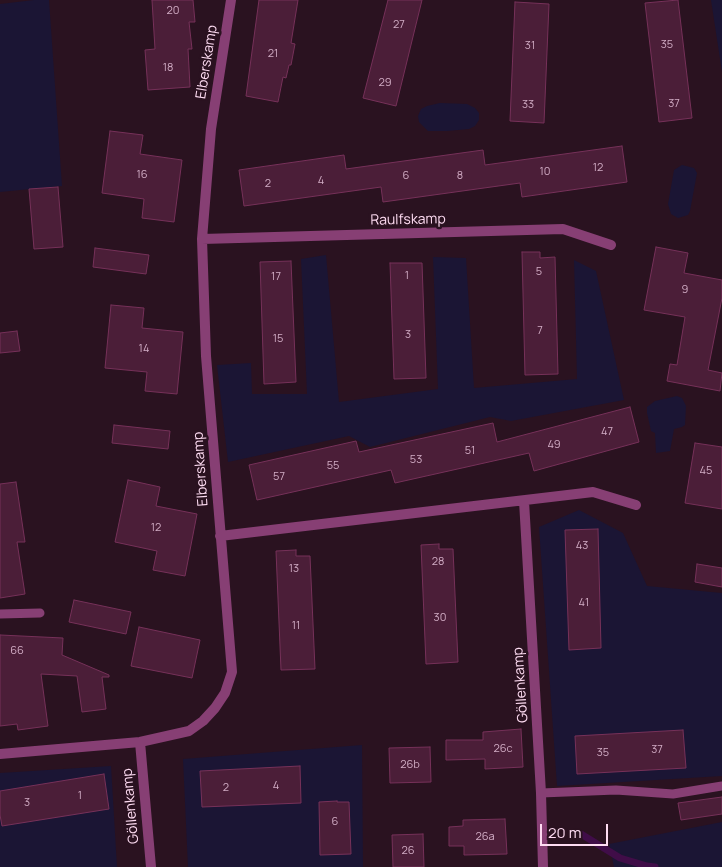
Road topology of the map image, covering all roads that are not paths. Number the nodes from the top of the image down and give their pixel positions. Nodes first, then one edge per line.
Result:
1 (231, 0) edge
2 (202, 239) junction
3 (612, 245) dead end
4 (524, 501) junction
5 (636, 505) dead end
6 (220, 536) junction
7 (40, 613) dead end
8 (0, 614) edge
9 (140, 742) junction
10 (0, 754) edge
11 (722, 786) edge
12 (542, 793) junction
13 (151, 867) edge
14 (543, 867) edge

1 - 2 street, Elberskamp
2 - 3 street, Raulfskamp
2 - 6 street, Elberskamp
4 - 5 street
4 - 6 street
4 - 12 street, Göllenkamp
6 - 9 street, Elberskamp
7 - 8 lane
9 - 10 street, Elberskamp
9 - 13 street, Göllenkamp
11 - 12 lane
12 - 14 street, Göllenkamp

